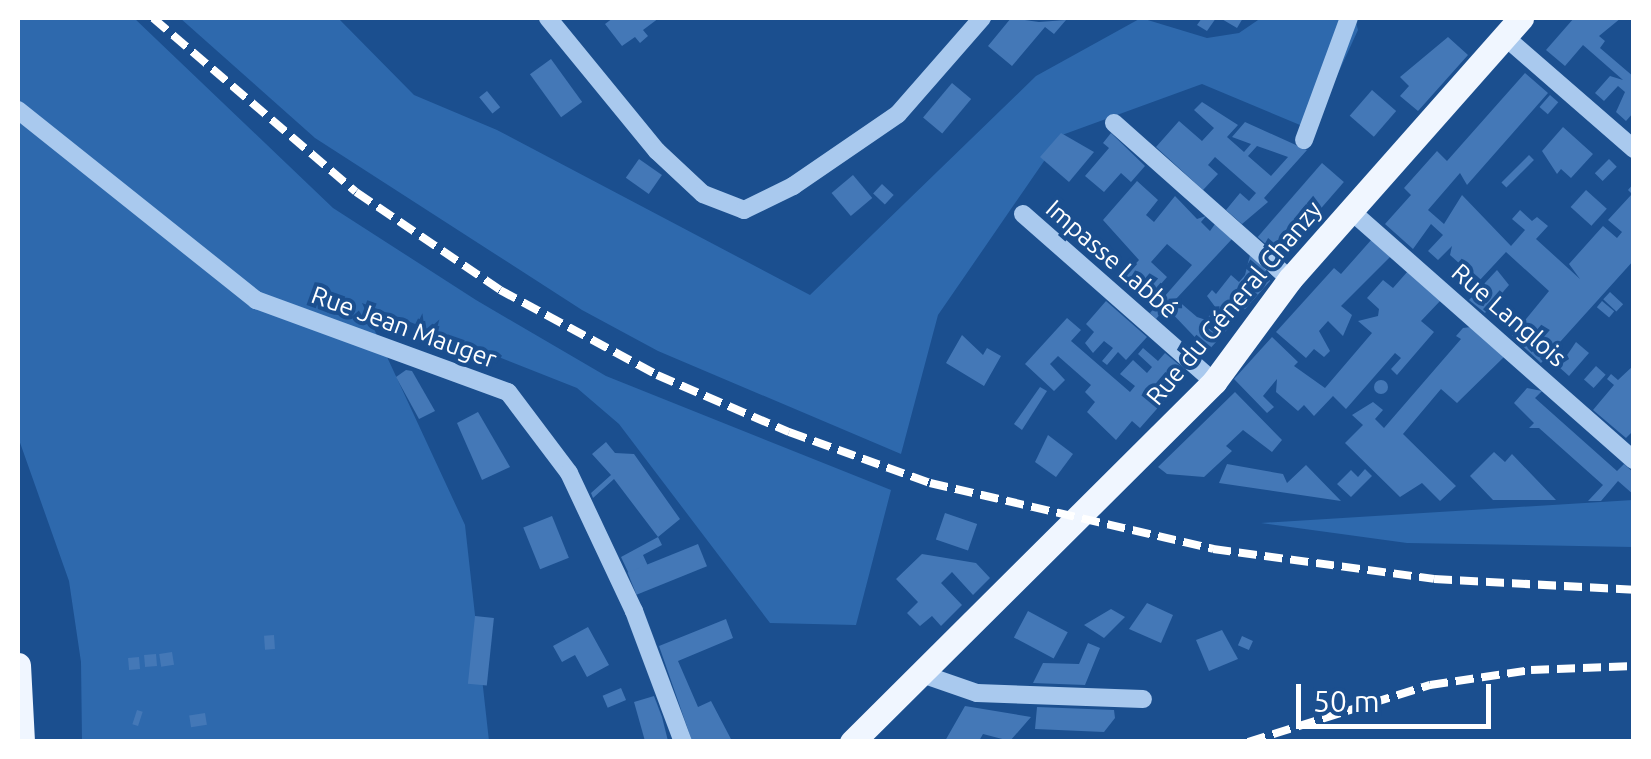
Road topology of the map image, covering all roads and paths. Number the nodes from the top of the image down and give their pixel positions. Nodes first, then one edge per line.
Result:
1 (548, 18) edge
2 (982, 18) edge
3 (1349, 18) edge
4 (1513, 27) edge
5 (18, 110) edge
6 (1114, 123) dead end
7 (1304, 140) dead end
8 (1634, 148) edge
9 (1350, 210) junction
10 (1023, 214) dead end
11 (1290, 279) junction
12 (1214, 382) junction
13 (1634, 460) edge
14 (18, 665) edge
15 (922, 674) junction
16 (1142, 700) dead end
17 (22, 742) edge
18 (682, 742) edge
19 (852, 742) edge

1 - 2 street
3 - 7 street
4 - 8 street
4 - 9 main road, Rue du Géneral Chanzy
5 - 18 street, Rue Jean Mauger
6 - 11 street
9 - 11 main road, Rue du Géneral Chanzy
9 - 13 street, Rue Langlois
10 - 12 street, Impasse Labbé
11 - 12 main road, Rue du Géneral Chanzy
12 - 15 main road, Rue du Géneral Chanzy
14 - 17 main road
15 - 16 street
15 - 19 main road, Rue du Géneral Chanzy

